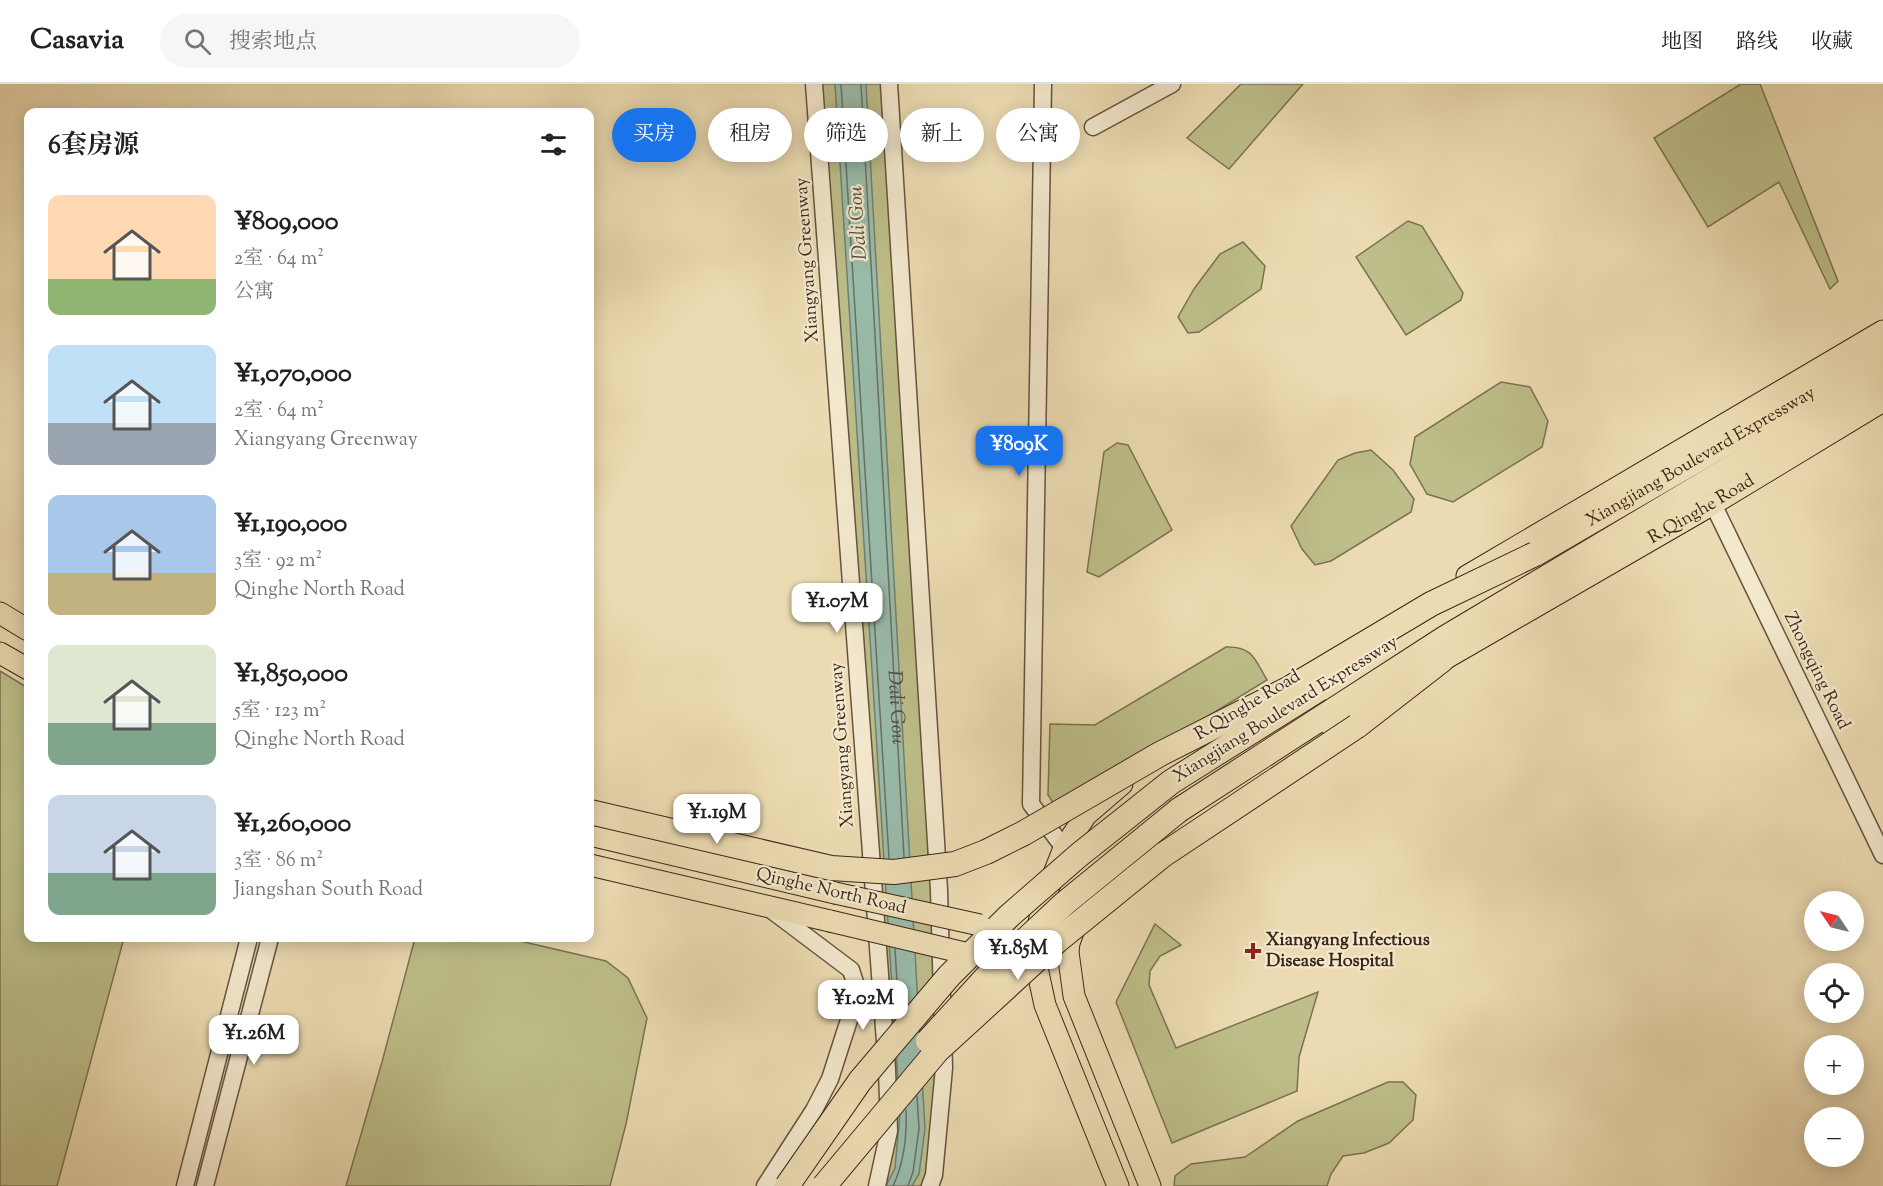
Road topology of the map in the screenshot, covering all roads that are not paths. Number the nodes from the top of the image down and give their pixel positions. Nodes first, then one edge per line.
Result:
1 (814, 84) edge
2 (889, 84) edge
3 (1043, 84) edge
4 (1172, 84) edge
5 (1093, 127) dead end
6 (1883, 331) edge
7 (1883, 352) edge
8 (1883, 377) edge
9 (1883, 401) edge
10 (1713, 504) junction
11 (1535, 554) junction
12 (0, 613) edge
13 (24, 628) edge
14 (0, 653) edge
15 (1442, 660) junction
16 (24, 667) edge
17 (594, 813) edge
18 (594, 836) edge
19 (1064, 848) junction
20 (1883, 855) edge
21 (594, 866) edge
22 (766, 906) junction
23 (1074, 927) junction
24 (1037, 930) junction
25 (248, 942) edge
26 (269, 942) edge
27 (1035, 963) junction
28 (1070, 970) junction
29 (185, 1186) edge
30 (205, 1186) edge
31 (765, 1186) edge
32 (787, 1186) edge
33 (823, 1186) edge
34 (877, 1186) edge
35 (930, 1186) edge
36 (1118, 1186) edge
37 (1150, 1186) edge

1 - 34 street, Xiangyang Greenway
2 - 35 street
3 - 19 street
4 - 5 street
6 - 19 main road, R.Qinghe Road
7 - 11 highway, Xiangjiang Boulevard Expressway
8 - 33 highway, Xiangjiang Boulevard Expressway, bridge
9 - 10 main road, R.Qinghe Road
10 - 15 main road, R.Qinghe Road
10 - 20 street, Zhongqing Road
11 - 17 highway, bridge
11 - 32 highway, Xiangjiang Boulevard Expressway, bridge
12 - 13 main road
14 - 16 main road
15 - 23 main road, R.Qinghe Road
15 - 33 highway, bridge
18 - 24 main road, Qinghe North Road, bridge
19 - 24 main road, R.Qinghe Road
21 - 22 main road, Qinghe North Road
22 - 27 main road, Qinghe North Road, bridge
22 - 31 street
23 - 24 main road, Qinghe North Road
23 - 28 main road, R.Qinghe Road
24 - 27 main road, R.Qinghe Road
25 - 29 street
26 - 30 street
27 - 28 main road, Qinghe North Road
27 - 36 main road, R.Qinghe Road
28 - 37 main road, R.Qinghe Road

